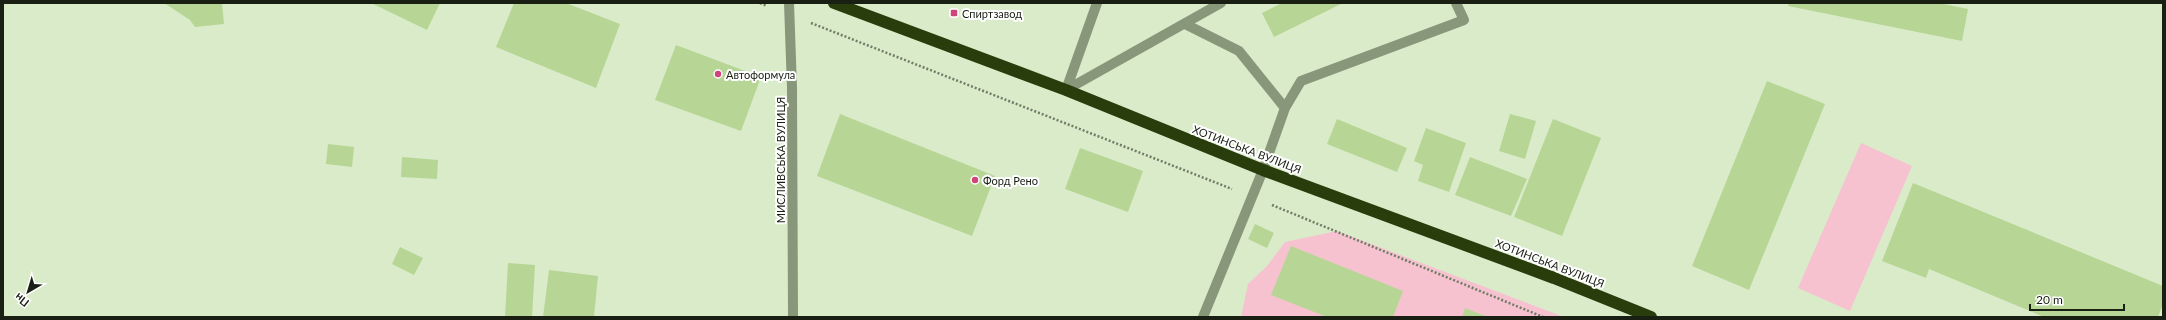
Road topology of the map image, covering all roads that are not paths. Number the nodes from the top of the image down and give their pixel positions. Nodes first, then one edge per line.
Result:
1 (789, 3) edge
2 (834, 3) edge
3 (1097, 3) edge
4 (1221, 3) edge
5 (1456, 3) edge
6 (1185, 24) junction
7 (1066, 90) junction
8 (1285, 108) junction
9 (1263, 170) junction
10 (793, 317) edge
11 (1203, 317) edge
12 (1651, 317) edge

1 - 10 street, МИСЛИВСЬКА ВУЛИЦЯ
2 - 7 highway, ХОТИНСЬКА ВУЛИЦЯ
3 - 7 street
4 - 6 street
5 - 8 street
6 - 7 street
6 - 8 street
7 - 9 highway, ХОТИНСЬКА ВУЛИЦЯ
8 - 9 street
9 - 11 street
9 - 12 highway, ХОТИНСЬКА ВУЛИЦЯ

